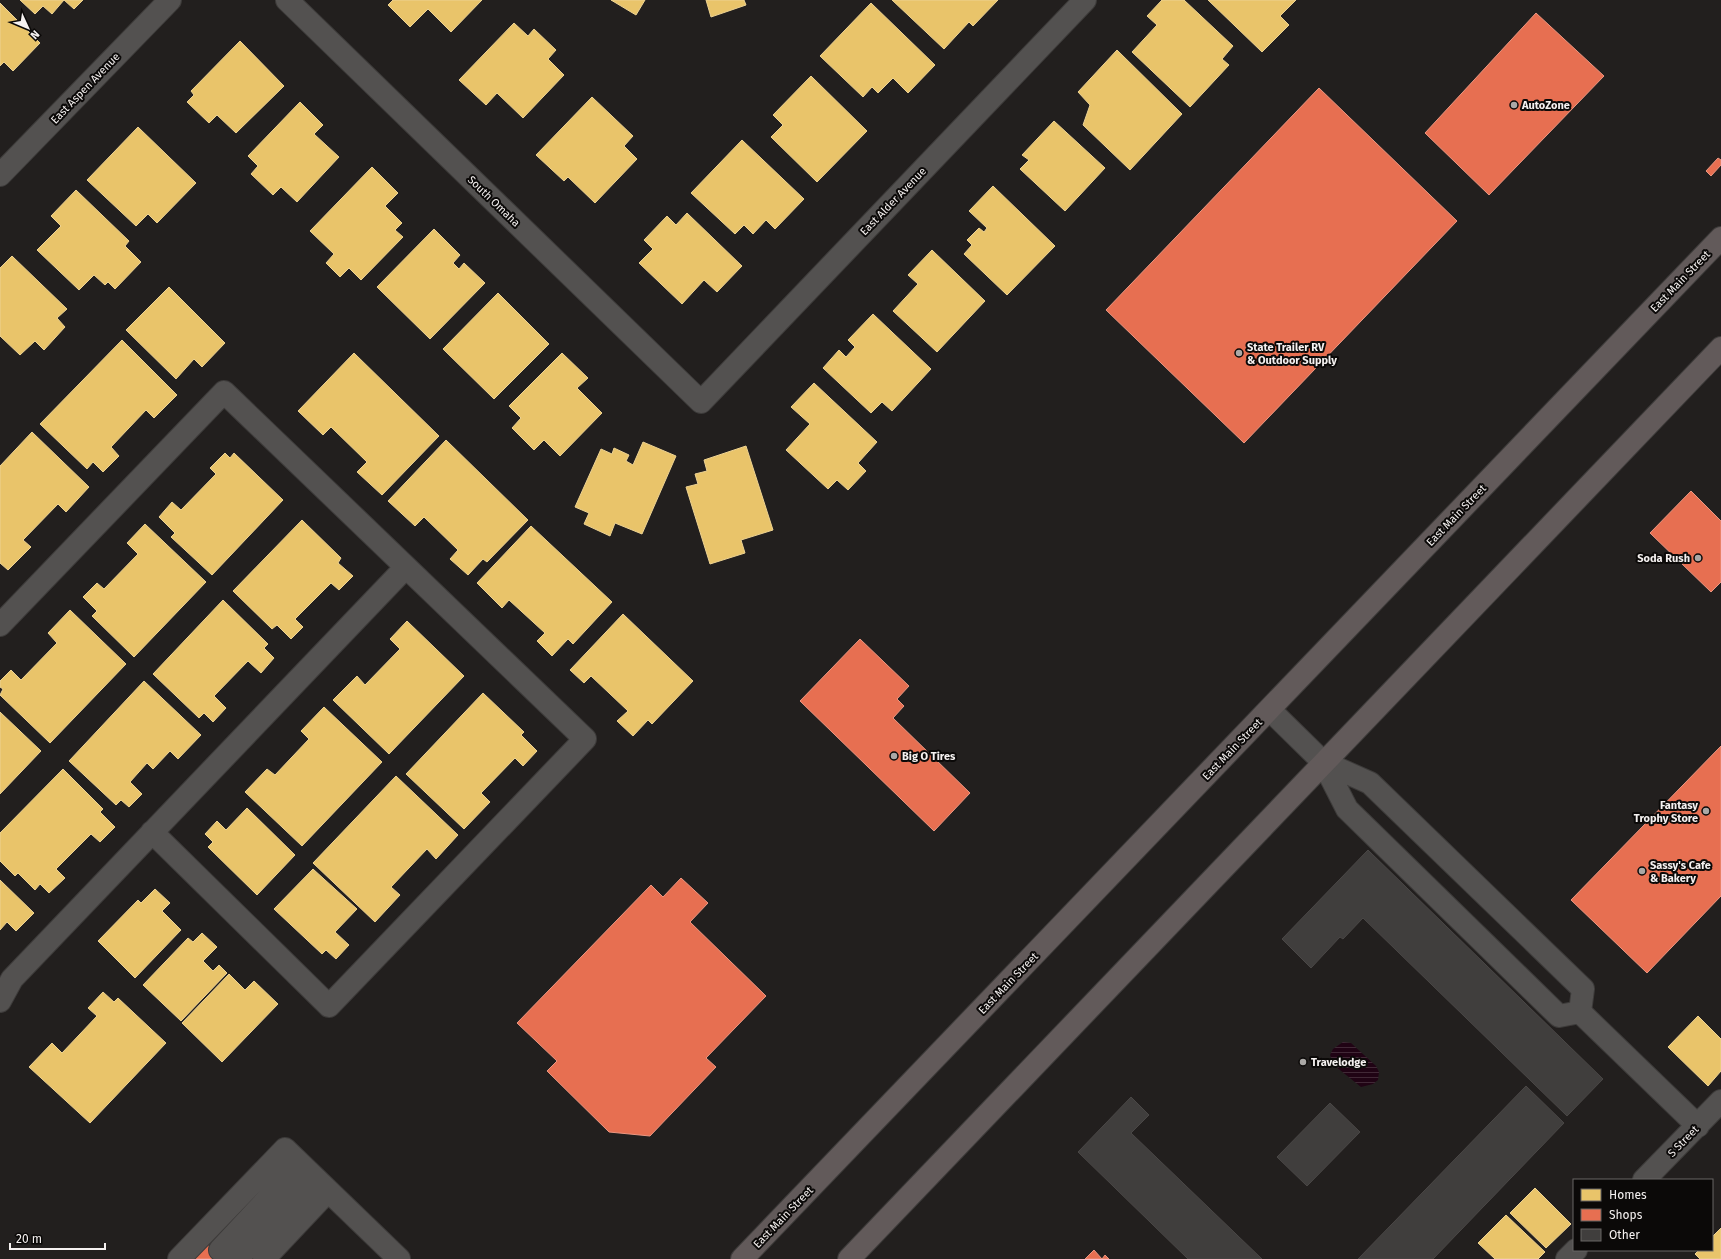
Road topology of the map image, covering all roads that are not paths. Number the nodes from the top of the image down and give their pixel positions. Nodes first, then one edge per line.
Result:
1 (170, 0) edge
2 (287, 0) edge
3 (1085, 0) edge
4 (0, 175) edge
5 (1721, 238) edge
6 (1721, 348) edge
7 (701, 402) joint
8 (406, 567) junction
9 (0, 625) edge
10 (1270, 710) junction
11 (1323, 762) junction
12 (152, 832) junction
13 (0, 1001) edge
14 (1580, 1012) junction
15 (1721, 1101) edge
16 (1698, 1126) junction
17 (314, 1177) junction
18 (1645, 1179) edge
19 (1575, 1251) edge
20 (228, 1254) edge
21 (179, 1259) edge
22 (264, 1259) edge
23 (399, 1259) edge
24 (742, 1259) edge
25 (849, 1259) edge
26 (1567, 1259) edge

1 - 4 street, East Aspen Avenue
2 - 7 street, South Omaha
3 - 7 street, East Alder Avenue
5 - 10 main road, East Main Street
6 - 11 main road
8 - 9 street
8 - 12 street
8 - 12 street
10 - 11 street
10 - 24 main road, East Main Street
11 - 14 street
11 - 14 street
11 - 25 main road
12 - 13 street
14 - 16 street
15 - 16 street, S Street
16 - 18 street, S Street
17 - 20 street
17 - 21 street
17 - 22 street
17 - 23 street
19 - 26 street

